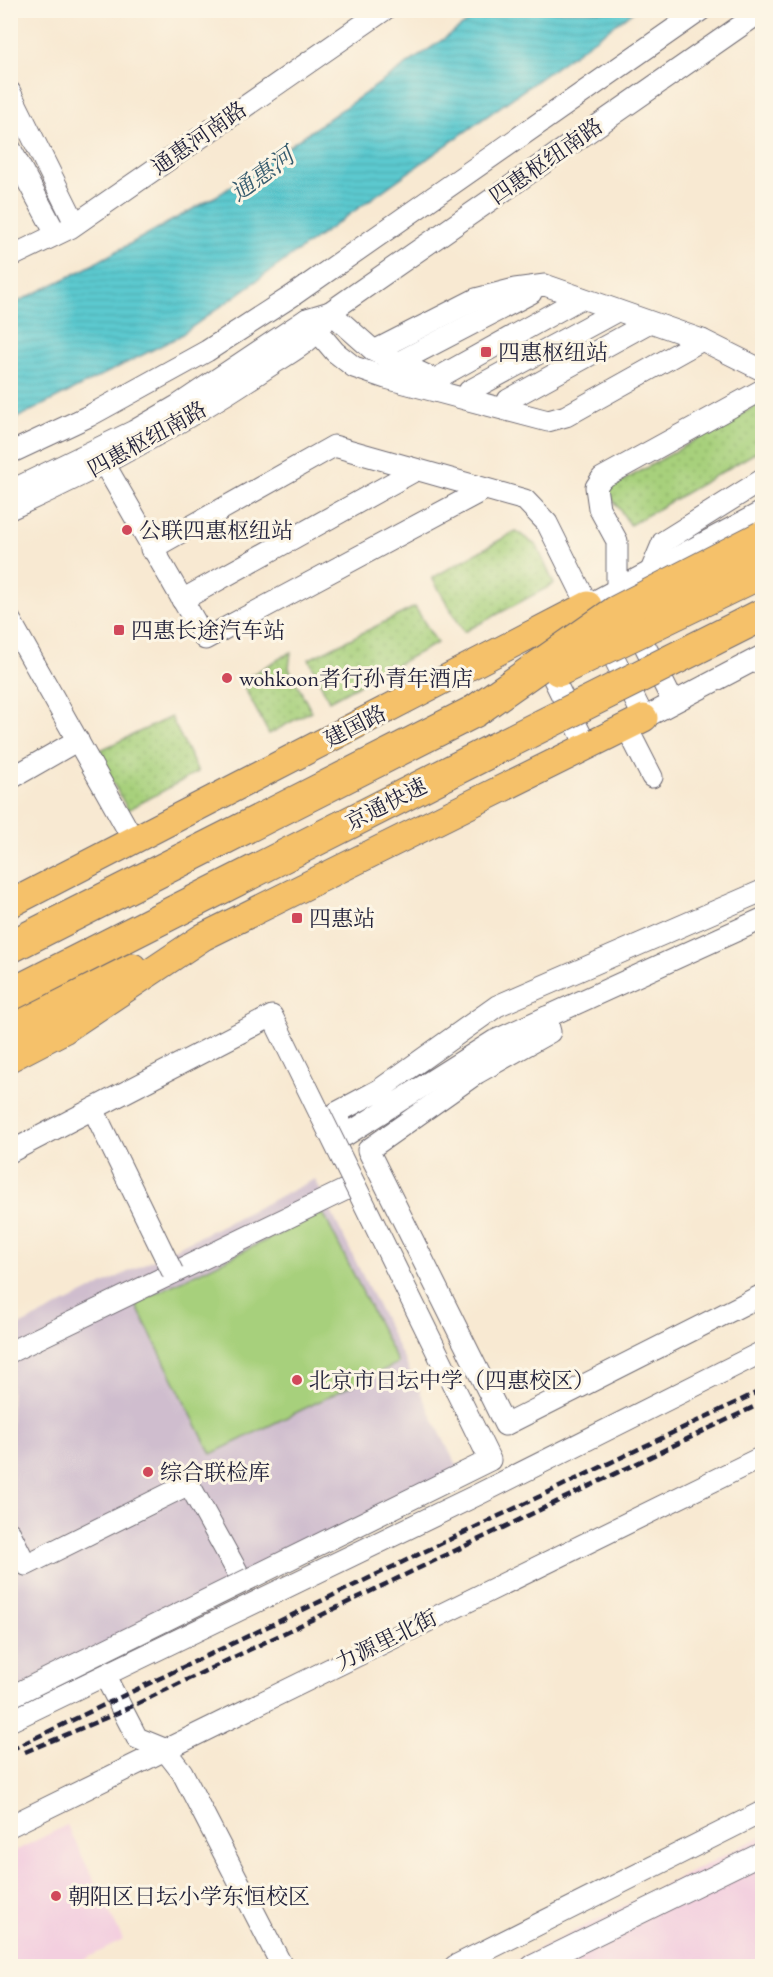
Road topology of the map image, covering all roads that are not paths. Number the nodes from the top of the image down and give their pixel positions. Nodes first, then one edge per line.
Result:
1 (384, 10) edge
2 (701, 10) edge
3 (762, 11) edge
4 (10, 92) edge
5 (10, 148) edge
6 (75, 224) junction
7 (56, 234) junction
8 (10, 257) edge
9 (544, 285) junction
10 (581, 298) junction
11 (616, 311) junction
12 (330, 312) junction
13 (648, 323) junction
14 (313, 326) junction
15 (693, 338) junction
16 (374, 351) junction
17 (397, 363) junction
18 (762, 370) edge
19 (434, 380) junction
20 (762, 390) edge
21 (469, 391) junction
22 (508, 400) junction
23 (10, 453) edge
24 (105, 465) junction
25 (416, 470) junction
26 (762, 480) edge
27 (485, 489) junction
28 (10, 492) edge
29 (10, 509) edge
30 (762, 512) edge
31 (762, 537) edge
32 (151, 549) junction
33 (762, 572) edge
34 (650, 573) junction
35 (617, 590) junction
36 (182, 600) junction
37 (588, 605) junction
38 (762, 615) edge
39 (10, 620) edge
40 (532, 635) junction
41 (762, 656) edge
42 (673, 702) junction
43 (475, 711) junction
44 (635, 722) junction
45 (78, 740) junction
46 (586, 746) junction
47 (652, 777) dead end
48 (10, 779) edge
49 (134, 841) junction
50 (762, 891) edge
51 (10, 904) edge
52 (762, 919) edge
53 (203, 938) junction
54 (10, 947) edge
55 (10, 995) edge
56 (546, 1017) junction
57 (10, 1029) edge
58 (10, 1058) edge
59 (93, 1109) junction
60 (10, 1152) edge
61 (355, 1185) junction
62 (173, 1273) junction
63 (762, 1295) edge
64 (10, 1352) edge
65 (762, 1352) edge
66 (762, 1457) edge
67 (10, 1533) edge
68 (243, 1582) junction
69 (105, 1676) junction
70 (10, 1697) edge
71 (10, 1721) edge
72 (164, 1749) junction
73 (762, 1812) edge
74 (10, 1826) edge
75 (762, 1853) edge
76 (282, 1966) edge
77 (455, 1966) edge
78 (532, 1966) edge

1 - 6 street, 通惠河南路
2 - 23 street
3 - 12 street, 四惠枢纽南路
4 - 6 street
5 - 7 street
6 - 7 street, 通惠河南路
7 - 8 street, 通惠河南路
9 - 10 street
9 - 16 street
9 - 17 street
10 - 11 street
10 - 19 street
11 - 13 street
11 - 21 street
12 - 14 street, 四惠枢纽南路
12 - 16 street
13 - 15 street
13 - 22 street
14 - 15 street
14 - 24 street, 四惠枢纽南路
14 - 28 street, 四惠枢纽南路
15 - 18 street
15 - 22 street
16 - 17 street
17 - 19 street
19 - 21 street
20 - 35 street
21 - 22 street
24 - 29 street, 四惠枢纽南路
24 - 32 street
25 - 27 street
25 - 32 street
25 - 36 street
26 - 34 street
27 - 36 street
27 - 37 street
30 - 34 street, 建国路
31 - 43 highway, bridge
32 - 36 street
33 - 43 highway, 京通快速, bridge
34 - 35 street, 建国路
35 - 37 street, 建国路
35 - 42 street
37 - 40 main road, 建国路
37 - 44 street
38 - 55 highway, 京通快速, bridge
39 - 45 street
40 - 46 street
40 - 49 main road, 建国路
41 - 42 street
42 - 44 street
43 - 54 highway, 京通快速
44 - 46 main road
44 - 47 street
45 - 48 street
45 - 49 street
46 - 53 main road
49 - 51 main road, 建国路
50 - 56 street
52 - 56 street
53 - 57 main road
53 - 58 main road
56 - 63 street
59 - 60 street, bridge
59 - 61 street, bridge
59 - 62 street, bridge
61 - 62 street
61 - 68 street, bridge
62 - 64 street
65 - 69 street
66 - 72 street, 力源里北街
67 - 68 street
68 - 70 street, bridge
69 - 71 street
69 - 72 street
72 - 74 street, 力源里北街
72 - 76 street
73 - 77 street
75 - 78 street

